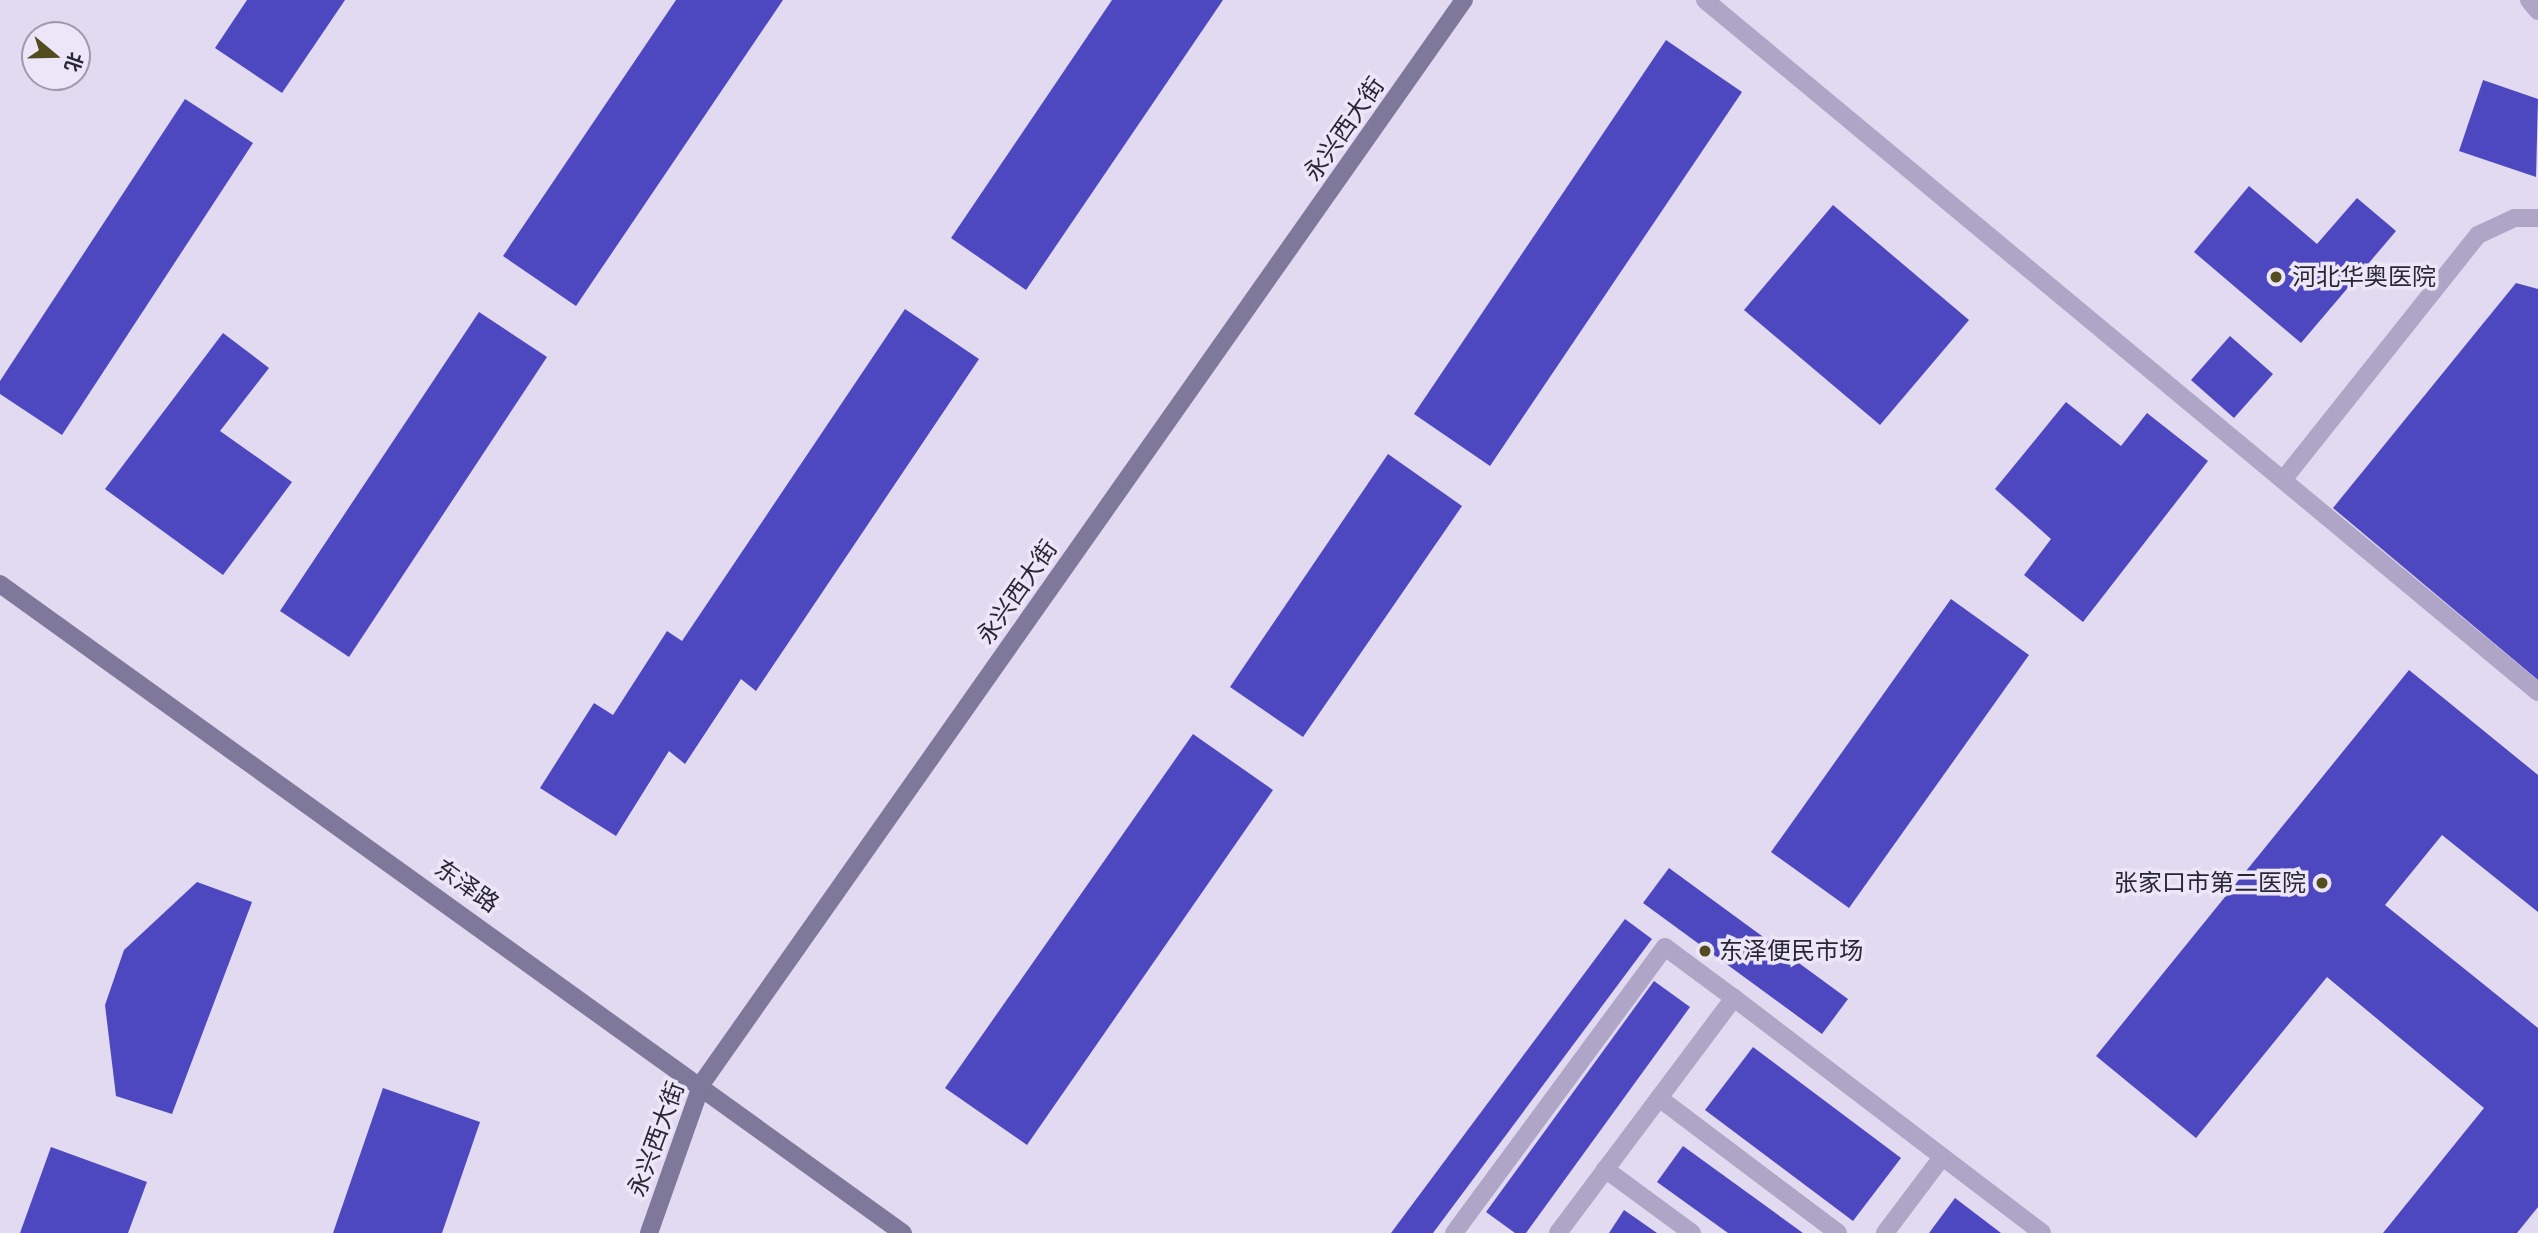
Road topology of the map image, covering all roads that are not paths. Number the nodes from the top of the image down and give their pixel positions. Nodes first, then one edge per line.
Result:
1 (1464, 0) edge
2 (1705, 0) edge
3 (2529, 0) edge
4 (2538, 11) edge
5 (2538, 218) edge
6 (2283, 480) junction
7 (0, 584) edge
8 (2538, 692) edge
9 (1734, 998) junction
10 (702, 1083) junction
11 (1659, 1098) junction
12 (1942, 1157) junction
13 (1605, 1169) junction
14 (1461, 1230) edge
15 (649, 1233) edge
16 (903, 1233) edge
17 (1558, 1233) edge
18 (1692, 1233) edge
19 (1838, 1233) edge
20 (1885, 1233) edge
21 (2042, 1233) edge

1 - 10 main road, 永兴西大街
2 - 6 lane
3 - 4 lane
5 - 6 lane
6 - 8 lane
7 - 10 main road, 东泽路
9 - 11 lane
9 - 12 lane
9 - 14 lane
10 - 15 main road, 永兴西大街
10 - 16 main road, 东泽路
11 - 13 lane
11 - 19 lane
12 - 20 lane
12 - 21 lane
13 - 17 lane
13 - 18 lane

